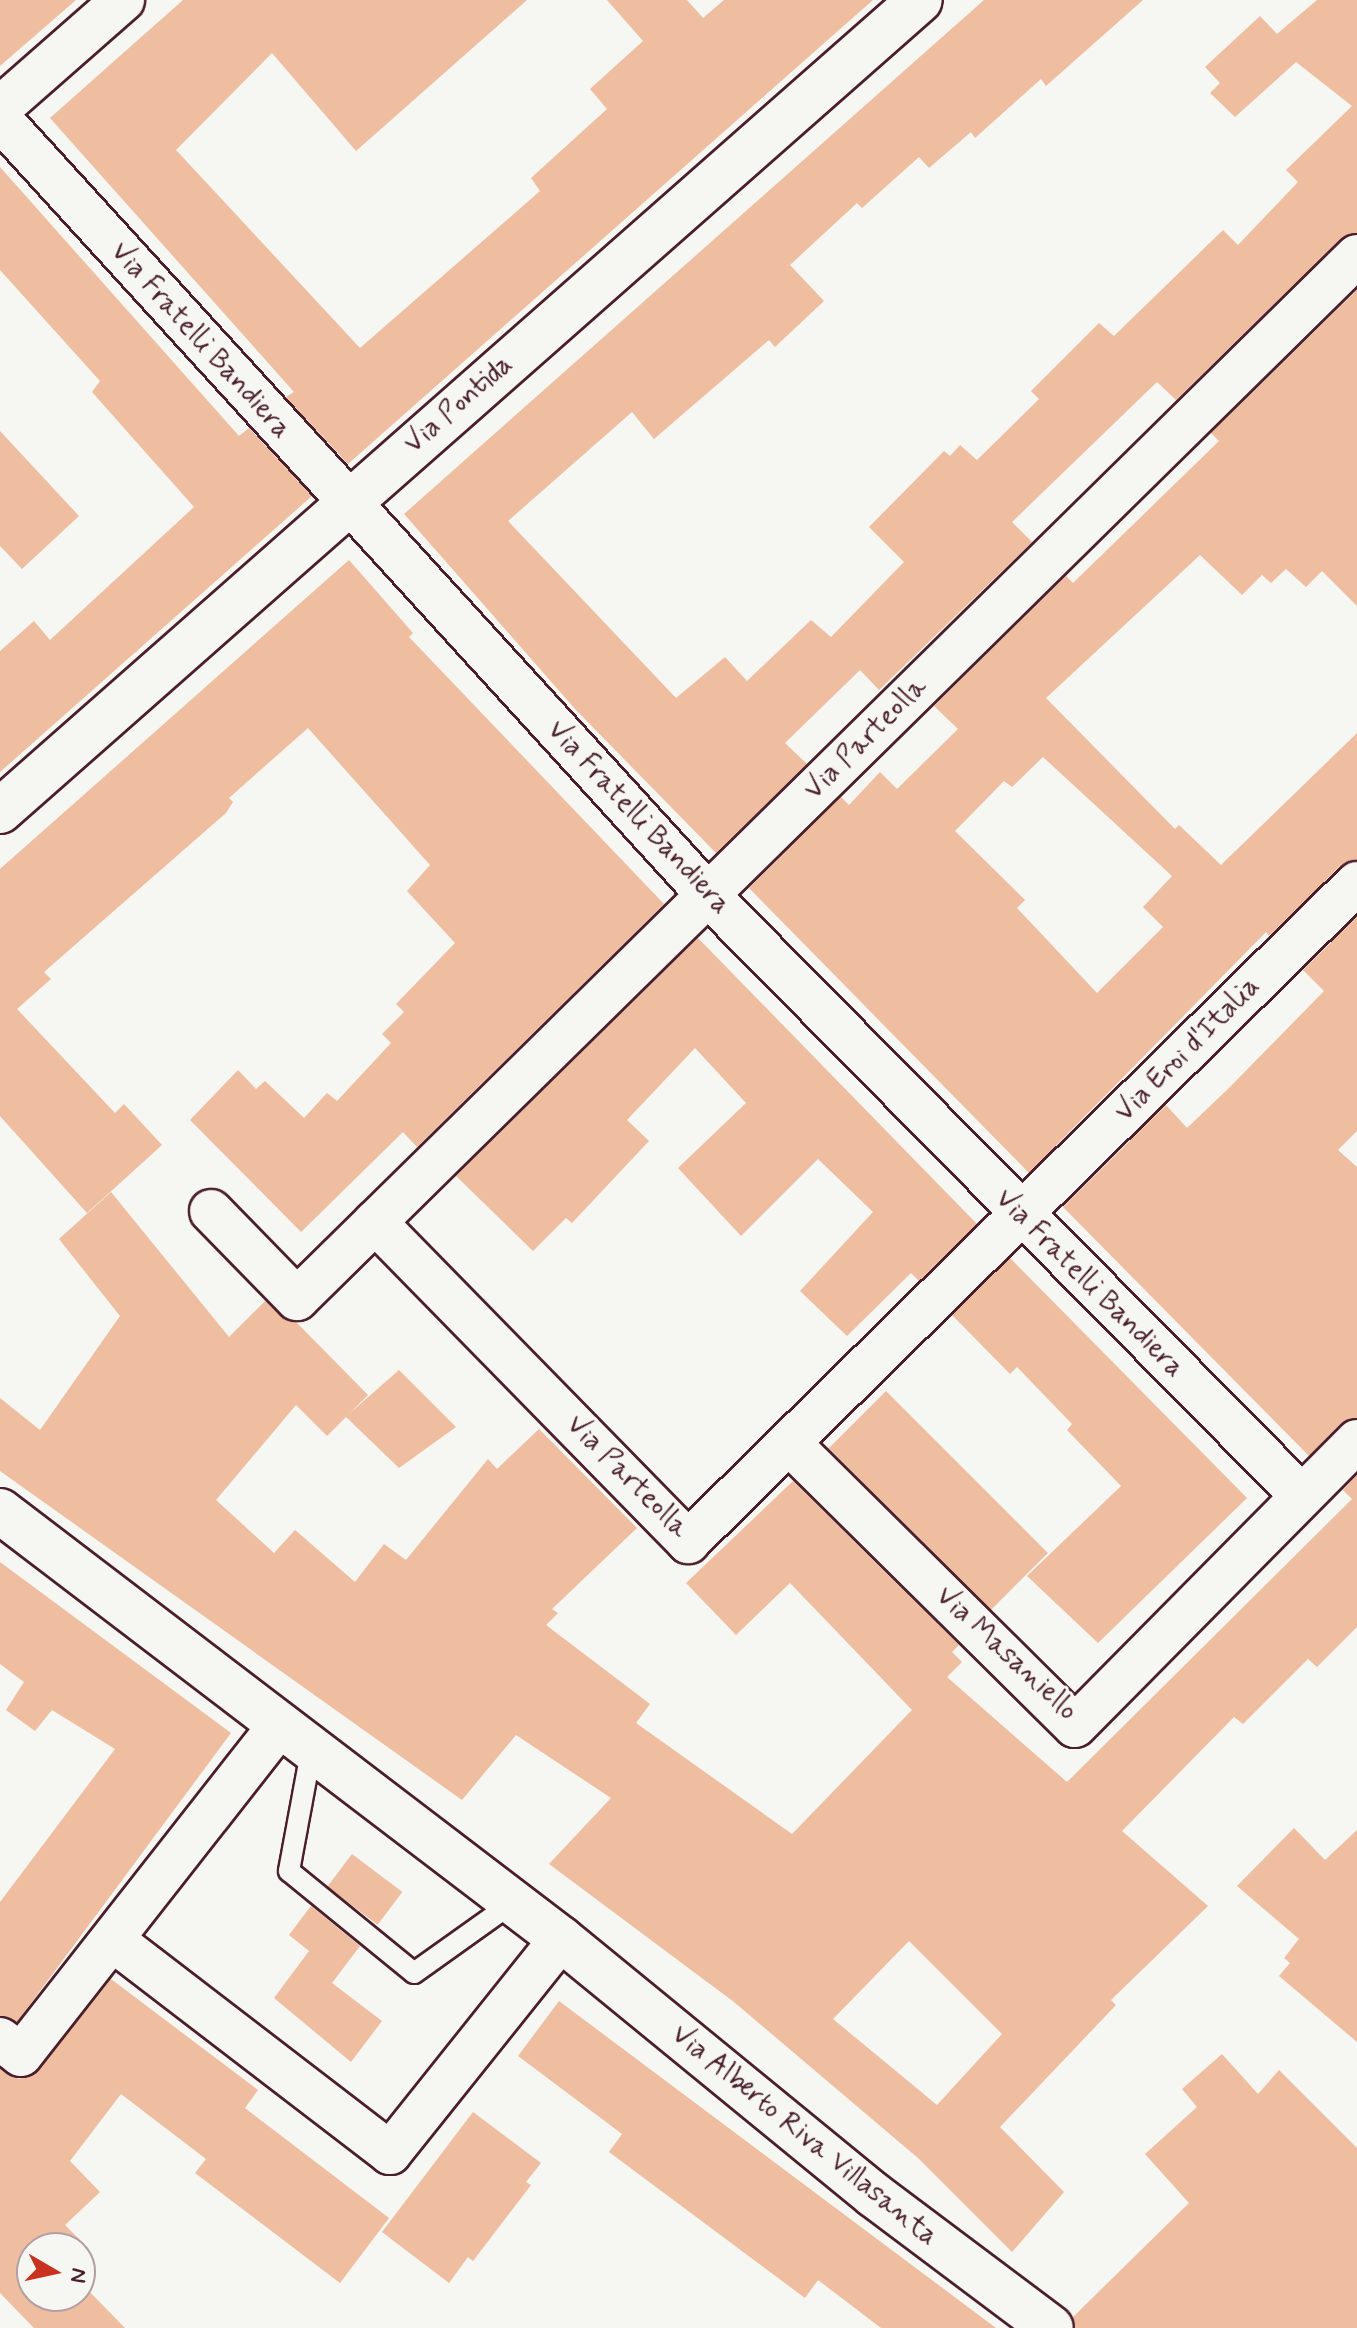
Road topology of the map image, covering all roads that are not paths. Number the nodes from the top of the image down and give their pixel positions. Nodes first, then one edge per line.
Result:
1 (123, 0) edge
2 (920, 0) edge
3 (0, 108) edge
4 (0, 119) edge
5 (1357, 256) edge
6 (347, 504) junction
7 (0, 811) edge
8 (1357, 883) edge
9 (708, 895) junction
10 (211, 1211) dead end
11 (1020, 1216) junction
12 (375, 1222) junction
13 (1357, 1441) edge
14 (789, 1443) junction
15 (1301, 1495) junction
16 (0, 1511) edge
17 (294, 1740) junction
18 (512, 1903) junction
19 (561, 1939) junction
20 (114, 1941) junction
21 (0, 2039) edge
22 (1051, 2328) edge

1 - 3 street
2 - 6 street, Via Pontida
4 - 6 street, Via Fratelli Bandiera
5 - 9 street, Via Parteolla
6 - 7 street, Via Pontida
6 - 9 street, Via Fratelli Bandiera
8 - 11 street, Via Eroi d'Italia
9 - 11 street, Via Fratelli Bandiera
9 - 12 street, Via Parteolla
10 - 12 street, Via Parteolla
11 - 14 street, Via Parteolla
11 - 15 street, Via Fratelli Bandiera
12 - 14 street, Via Parteolla
13 - 15 street, Via Masaniello
14 - 15 street, Via Masaniello
16 - 17 street, Via Alberto Riva Villasanta
17 - 18 street, Via Alberto Riva Villasanta
17 - 18 lane
17 - 20 street
18 - 19 street, Via Alberto Riva Villasanta
19 - 20 street
19 - 22 street, Via Alberto Riva Villasanta
20 - 21 street

